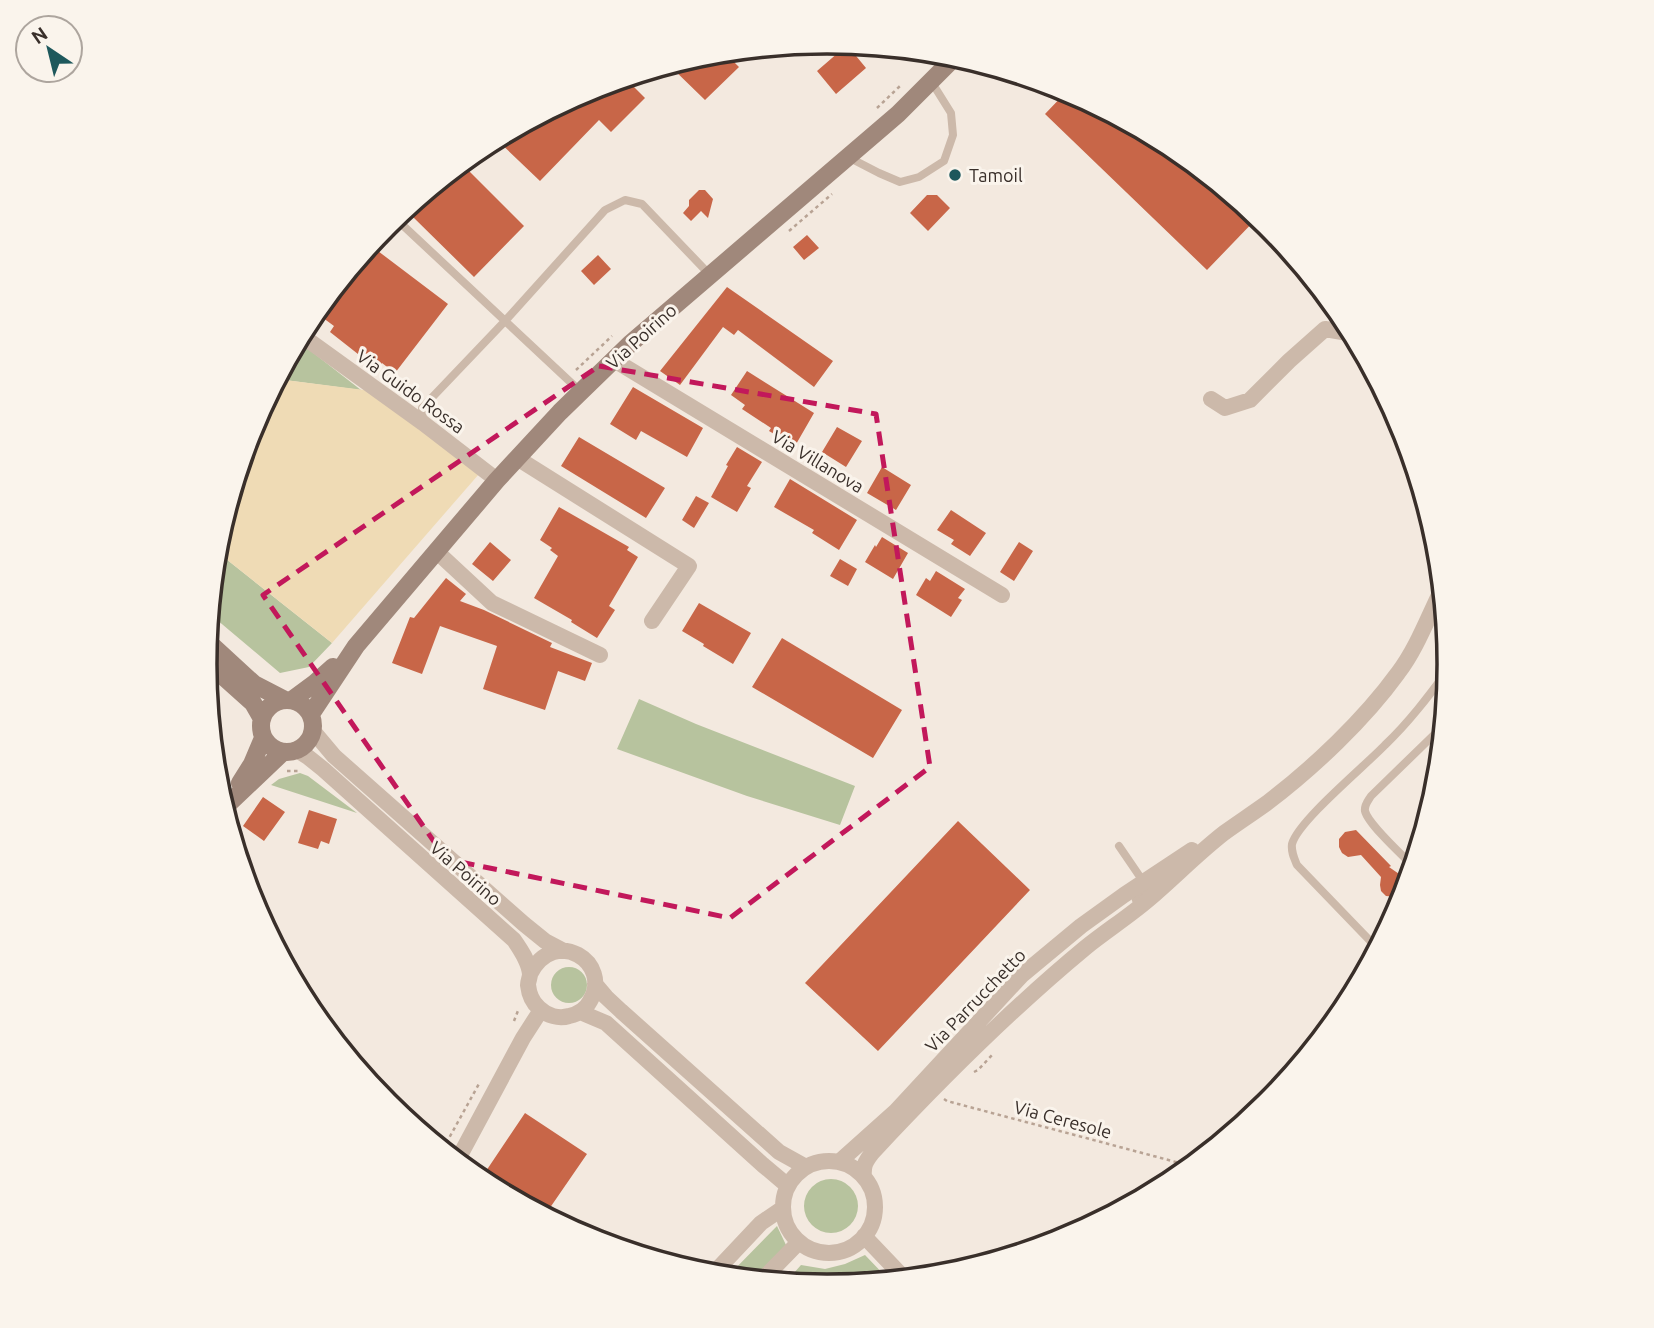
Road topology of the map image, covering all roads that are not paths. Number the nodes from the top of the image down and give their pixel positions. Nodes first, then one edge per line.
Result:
1 (946, 66) edge
2 (931, 81) junction
3 (848, 156) junction
4 (404, 226) edge
5 (710, 275) junction
6 (505, 321) junction
7 (1338, 331) edge
8 (310, 341) edge
9 (614, 360) junction
10 (581, 392) junction
11 (1211, 399) dead end
12 (423, 423) junction
13 (517, 458) junction
14 (497, 480) junction
15 (436, 551) junction
16 (1002, 596) dead end
17 (1434, 607) edge
18 (652, 621) dead end
19 (356, 646) junction
20 (218, 651) edge
21 (600, 655) dead end
22 (217, 671) edge
23 (1436, 686) edge
24 (288, 699) junction
25 (261, 717) junction
26 (312, 723) junction
27 (1433, 736) edge
28 (263, 738) junction
29 (290, 751) junction
30 (232, 795) edge
31 (233, 800) edge
32 (1222, 834) junction
33 (1119, 846) dead end
34 (1405, 857) edge
35 (1144, 882) junction
36 (1370, 941) edge
37 (1085, 948) junction
38 (564, 951) junction
39 (530, 974) junction
40 (596, 984) junction
41 (541, 1010) junction
42 (580, 1012) junction
43 (462, 1152) edge
44 (839, 1162) junction
45 (806, 1167) junction
46 (864, 1177) junction
47 (788, 1186) junction
48 (783, 1208) junction
49 (864, 1236) junction
50 (799, 1241) junction
51 (722, 1264) edge
52 (896, 1270) edge
53 (771, 1271) edge

1 - 2 main road, Via Poirino
2 - 3 main road, Via Poirino
2 - 3 lane
3 - 5 main road, Via Poirino
4 - 6 lane
5 - 6 lane
5 - 9 main road, Via Poirino
6 - 10 lane
6 - 12 lane
7 - 11 street
8 - 12 street, Via Guido Rossa
9 - 10 main road, Via Poirino
9 - 16 street, Via Villanova
10 - 13 main road, Via Poirino
12 - 14 street, Via Guido Rossa
13 - 14 main road, Via Poirino
13 - 18 street
14 - 15 main road, Via Poirino
15 - 19 main road, Via Poirino
15 - 21 street
17 - 32 street, Via Parrucchetto
19 - 24 main road, Via Poirino
19 - 26 main road, Via Poirino
20 - 24 main road
22 - 25 main road
23 - 36 lane
24 - 25 main road
24 - 26 main road
25 - 28 main road
26 - 29 main road
26 - 38 street, Via Poirino
27 - 34 lane
28 - 29 main road
28 - 30 main road
29 - 31 main road
29 - 39 street, Via Poirino
32 - 35 street, Via Parrucchetto
32 - 37 street, Via Parrucchetto
33 - 35 lane
35 - 37 lane
35 - 44 street, Via Parrucchetto
37 - 46 street, Via Parrucchetto
38 - 39 street
38 - 40 street
39 - 41 street
40 - 42 street
40 - 45 street
41 - 42 street
41 - 43 street
42 - 47 street
44 - 45 street
44 - 46 street
45 - 47 street
46 - 49 street
47 - 48 street
48 - 50 street
48 - 51 street
49 - 50 street
49 - 52 street
50 - 53 street

